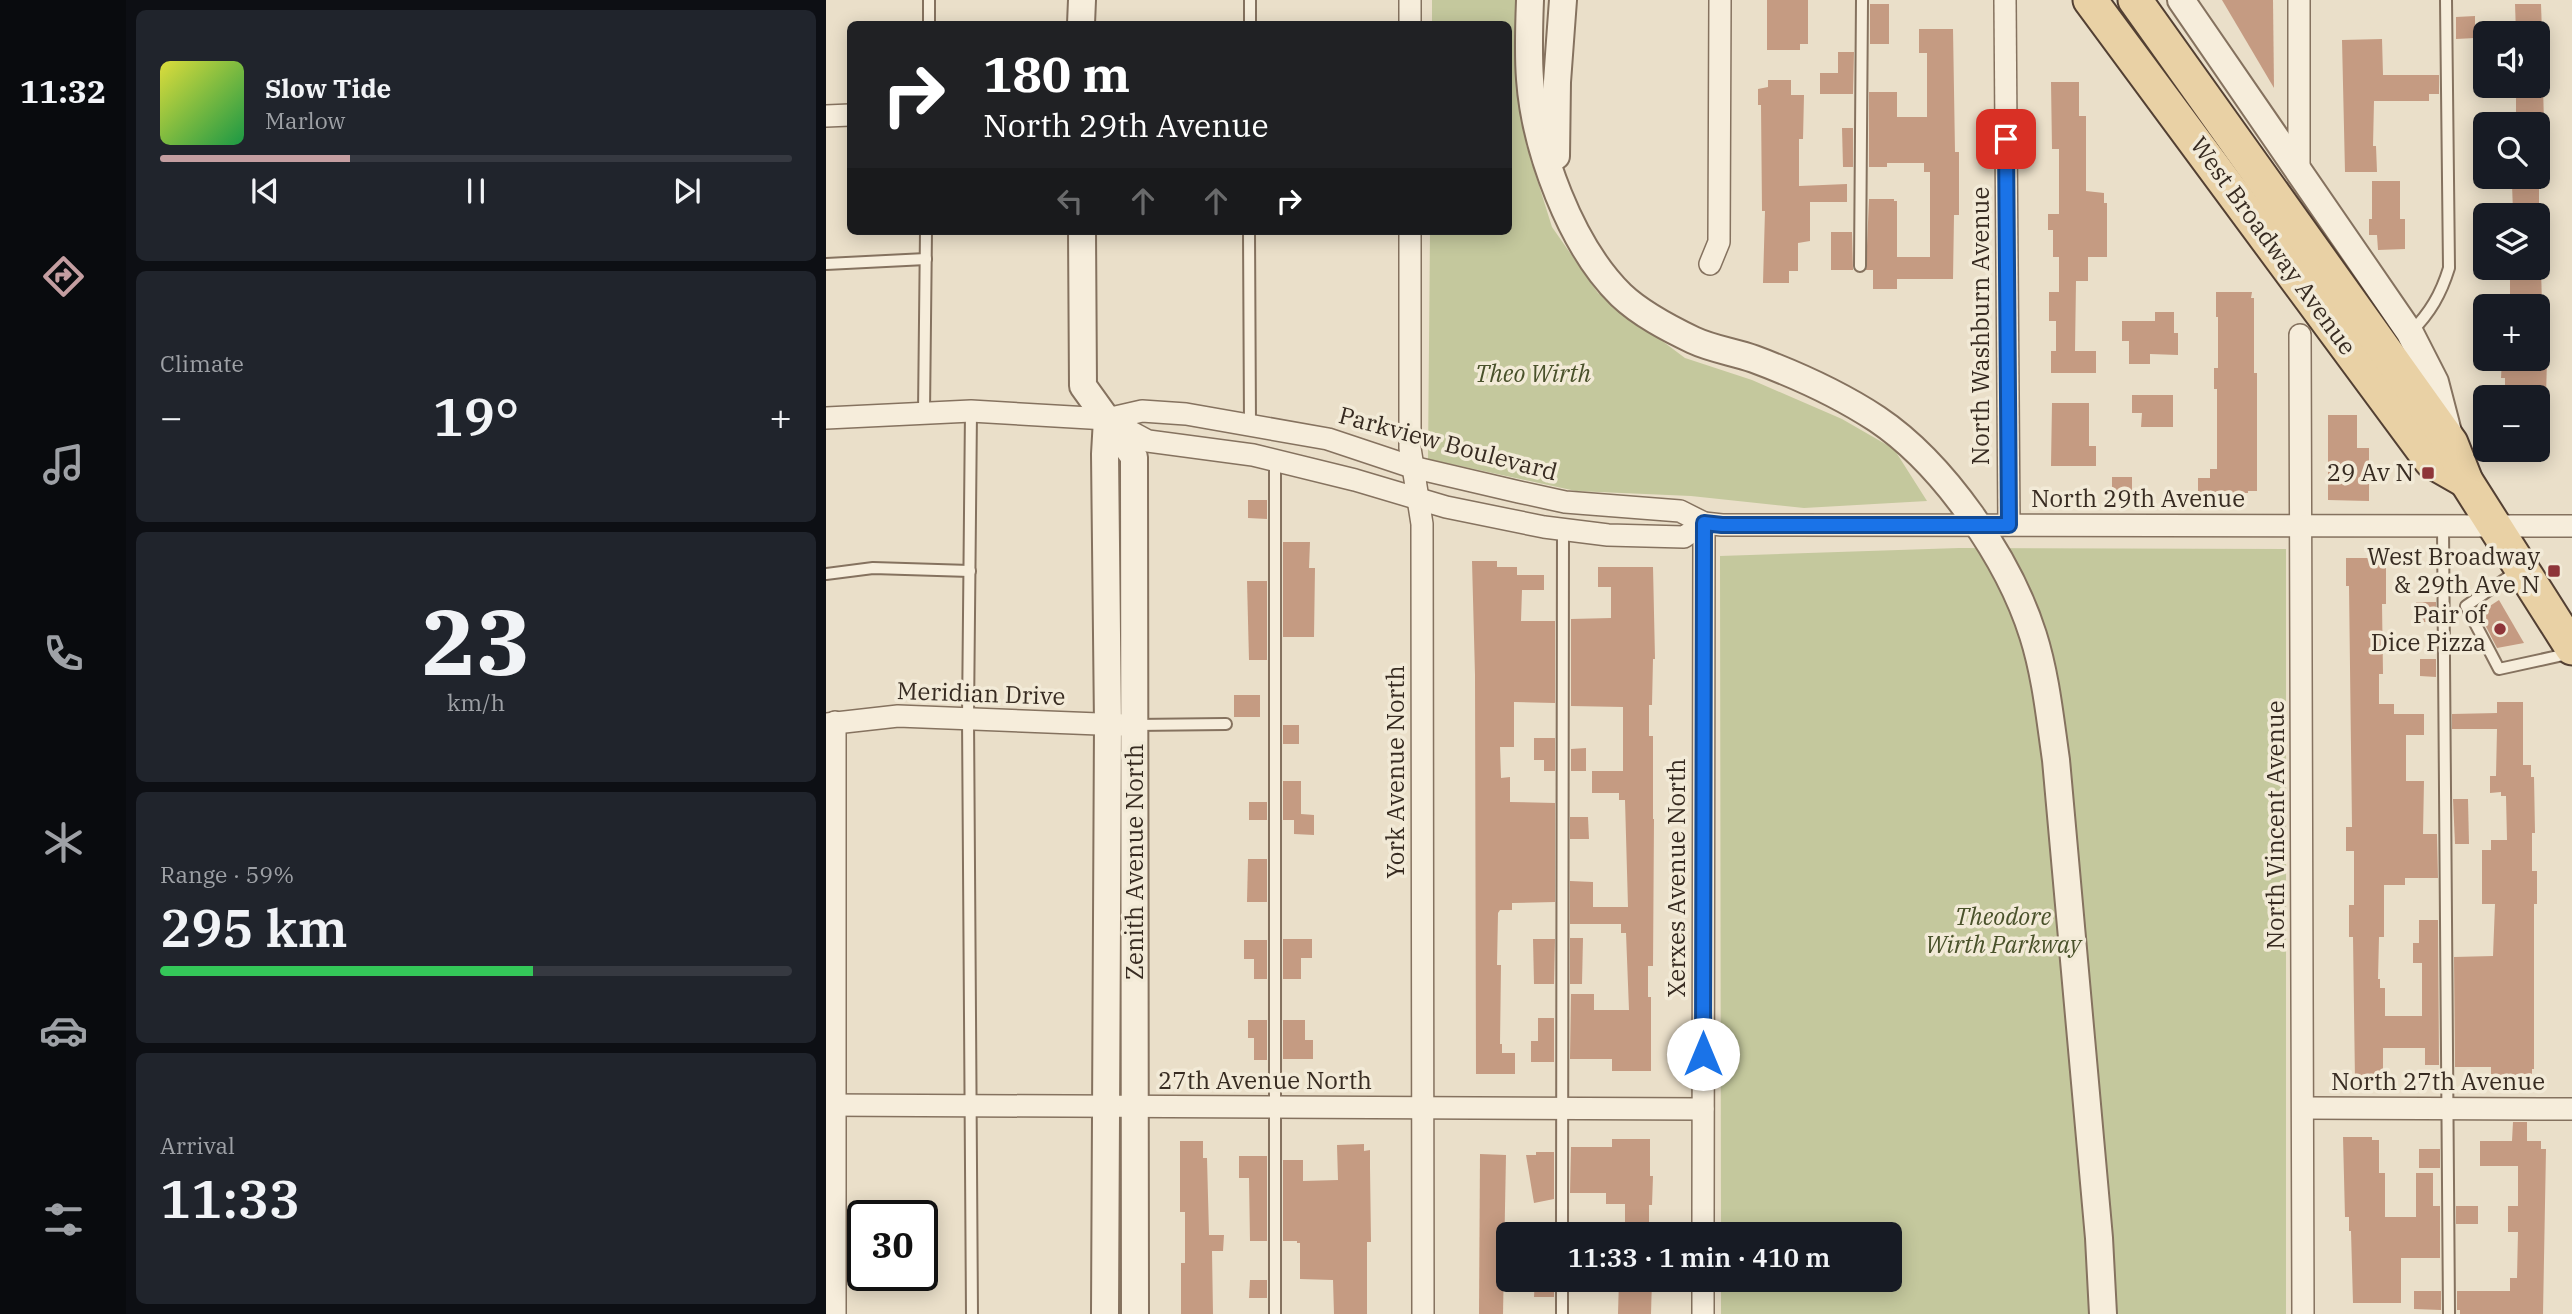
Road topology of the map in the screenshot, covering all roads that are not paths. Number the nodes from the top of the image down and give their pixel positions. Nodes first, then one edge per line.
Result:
1 (929, 0) edge
2 (1082, 0) edge
3 (1250, 0) edge
4 (1410, 0) edge
5 (1530, 0) edge
6 (1563, 0) edge
7 (1720, 0) edge
8 (1862, 0) edge
9 (2005, 0) edge
10 (2090, 0) edge
11 (2135, 0) edge
12 (2181, 0) edge
13 (2299, 0) edge
14 (2446, 0) edge
15 (929, 21) edge
16 (1082, 21) edge
17 (1250, 21) edge
18 (1410, 21) edge
19 (847, 115) edge
20 (826, 116) edge
21 (2299, 171) junction
22 (1556, 189) junction
23 (926, 235) edge
24 (1082, 235) edge
25 (1249, 235) edge
26 (1410, 235) edge
27 (926, 259) junction
28 (826, 264) edge
29 (1710, 264) dead end
30 (1860, 266) dead end
31 (2410, 333) junction
32 (2300, 335) dead end
33 (971, 411) junction
34 (924, 412) junction
35 (826, 418) edge
36 (1107, 419) junction
37 (1250, 424) junction
38 (2451, 443) junction
39 (1275, 460) junction
40 (1412, 467) junction
41 (2466, 481) junction
42 (1419, 498) junction
43 (1704, 523) junction
44 (1977, 525) junction
45 (2009, 525) junction
46 (2300, 526) junction
47 (2496, 526) junction
48 (2572, 526) edge
49 (2443, 527) junction
50 (1563, 529) junction
51 (2522, 568) junction
52 (970, 571) junction
53 (826, 574) edge
54 (2572, 648) edge
55 (2572, 653) edge
56 (968, 717) junction
57 (831, 723) edge
58 (1226, 723) dead end
59 (1108, 724) junction
60 (1135, 725) junction
61 (831, 865) edge
62 (831, 1105) edge
63 (971, 1106) junction
64 (1107, 1106) junction
65 (1134, 1106) junction
66 (1274, 1107) junction
67 (1422, 1108) junction
68 (2304, 1108) junction
69 (1561, 1109) junction
70 (1703, 1109) junction
71 (2447, 1109) junction
72 (2572, 1109) edge
73 (1562, 1222) edge
74 (1703, 1222) edge
75 (831, 1251) edge
76 (1562, 1292) edge
77 (1703, 1292) edge
78 (835, 1314) edge
79 (972, 1314) edge
80 (1105, 1314) edge
81 (1135, 1314) edge
82 (1275, 1314) edge
83 (1423, 1314) edge
84 (1562, 1314) edge
85 (1703, 1314) edge
86 (2104, 1314) edge
87 (2303, 1314) edge
88 (2449, 1314) edge

1 - 15 lane
2 - 16 street
3 - 17 lane
4 - 18 street
5 - 22 street
6 - 22 street
7 - 29 street
8 - 30 lane
9 - 45 street, North Washburn Avenue
10 - 41 main road, West Broadway Avenue
11 - 38 main road, West Broadway Avenue
12 - 21 street, West Broadway Avenue
13 - 21 street
14 - 31 lane
19 - 20 street
21 - 31 street, West Broadway Avenue
22 - 44 street
23 - 27 lane
24 - 36 street, Zenith Avenue North
25 - 37 lane
26 - 40 street, York Avenue North
27 - 28 lane
27 - 34 lane
31 - 38 street, West Broadway Avenue
32 - 46 street, North Vincent Avenue
33 - 34 street, Parkview Boulevard
33 - 36 street, Parkview Boulevard
33 - 52 lane
34 - 35 street, Parkview Boulevard
36 - 37 street, Parkview Boulevard
36 - 39 street, Parkview Boulevard
36 - 59 street, Zenith Avenue North
36 - 60 street, Zenith Avenue North
37 - 40 street, Parkview Boulevard
38 - 41 main road, West Broadway Avenue
39 - 42 street, Parkview Boulevard
39 - 66 lane
40 - 42 street, York Avenue North
40 - 43 street, Parkview Boulevard
41 - 47 main road, West Broadway Avenue
42 - 50 street, Parkview Boulevard
42 - 67 street, York Avenue North
43 - 44 street, North 29th Avenue
43 - 50 street, Parkview Boulevard
43 - 70 street, Xerxes Avenue North
44 - 45 street, North 29th Avenue
44 - 86 street
45 - 46 street, North 29th Avenue
46 - 49 street, North 29th Avenue
46 - 68 street, North Vincent Avenue
47 - 48 street, North 29th Avenue
47 - 49 street, North 29th Avenue
47 - 51 main road, West Broadway Avenue
49 - 71 lane
50 - 69 lane
51 - 54 main road, West Broadway Avenue
51 - 55 lane
52 - 53 lane
52 - 56 lane
56 - 57 street, Meridian Drive
56 - 59 street, Meridian Drive
56 - 63 lane
57 - 61 street
58 - 60 lane
59 - 60 street, Meridian Drive
59 - 64 street, Zenith Avenue North
60 - 65 street, Zenith Avenue North
61 - 62 street
62 - 63 street, 27th Avenue North
62 - 75 street
63 - 64 street, 27th Avenue North
63 - 79 lane
64 - 65 street, 27th Avenue North
64 - 80 street, Zenith Avenue North
65 - 66 street, 27th Avenue North
65 - 81 street, Zenith Avenue North
66 - 67 street, 27th Avenue North
66 - 82 lane
67 - 69 street, 27th Avenue North
67 - 83 street, York Avenue North
68 - 71 street, North 27th Avenue
68 - 87 street, North Vincent Avenue
69 - 70 street, 27th Avenue North
69 - 73 lane
70 - 74 street, Xerxes Avenue North
71 - 72 street, North 27th Avenue
71 - 88 lane
75 - 78 street
76 - 84 lane
77 - 85 street

